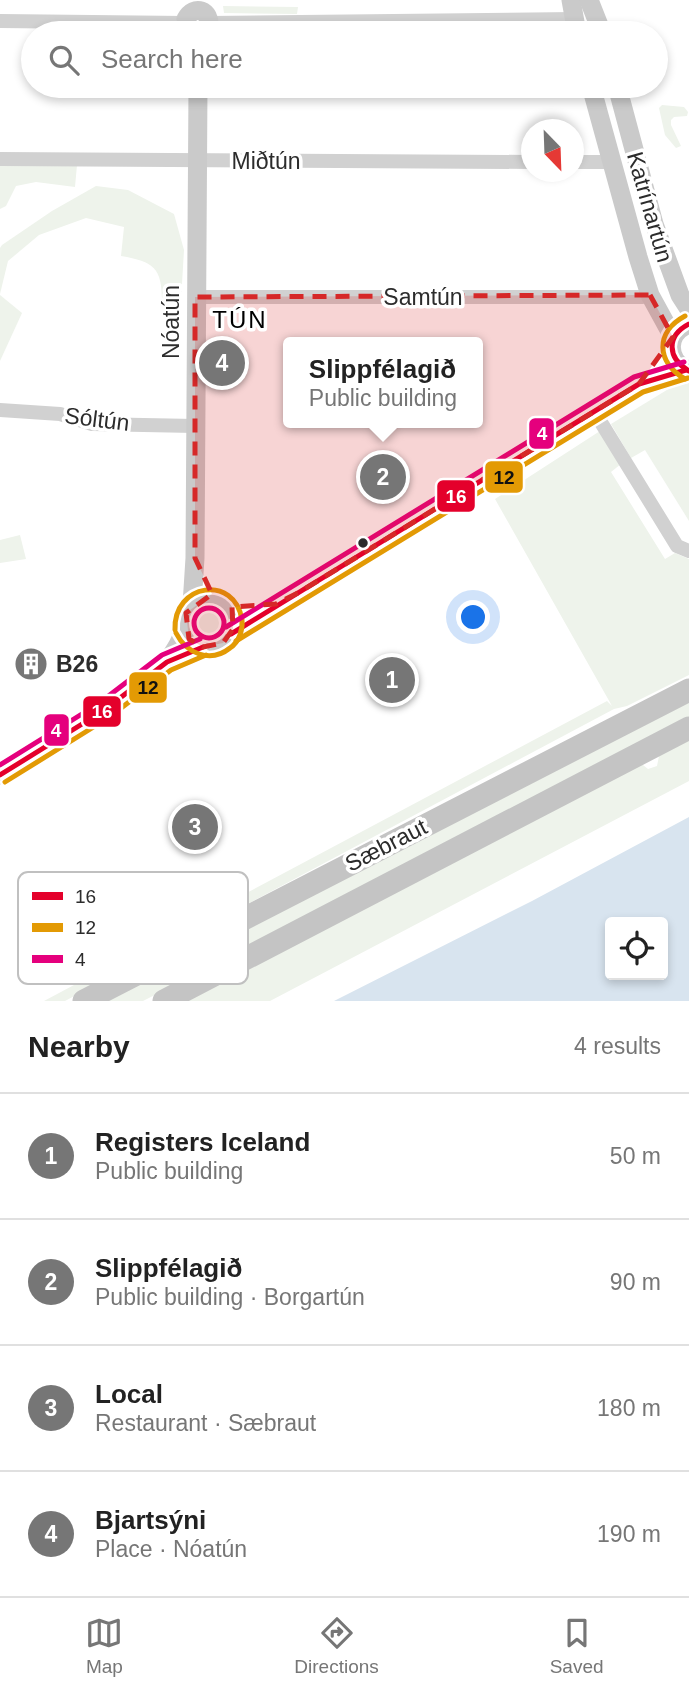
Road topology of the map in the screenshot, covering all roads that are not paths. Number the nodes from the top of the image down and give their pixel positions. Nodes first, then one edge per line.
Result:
1 (571, 0) edge
2 (589, 0) edge
3 (576, 21) edge
4 (597, 21) edge
5 (0, 22) edge
6 (21, 22) edge
7 (198, 98) edge
8 (594, 98) edge
9 (620, 98) edge
10 (0, 159) edge
11 (196, 160) junction
12 (521, 162) edge
13 (584, 162) edge
14 (611, 162) junction
15 (650, 295) junction
16 (195, 297) junction
17 (689, 309) edge
18 (689, 324) edge
19 (672, 341) junction
20 (687, 370) edge
21 (639, 384) junction
22 (0, 410) edge
23 (594, 411) junction
24 (195, 426) junction
25 (689, 551) edge
26 (195, 558) junction
27 (221, 603) junction
28 (276, 604) junction
29 (192, 605) junction
30 (184, 629) junction
31 (231, 634) junction
32 (203, 647) junction
33 (167, 662) junction
34 (689, 690) edge
35 (689, 728) edge
36 (0, 775) edge
37 (248, 916) edge
38 (248, 957) edge
39 (116, 984) edge
40 (197, 984) edge
41 (83, 1001) edge
42 (164, 1001) edge

1 - 3 street
2 - 4 street
5 - 6 street
7 - 11 street, Nóatún
8 - 14 street, Katrínartún
9 - 17 street, Katrínartún
10 - 11 street, Miðtún
11 - 12 street, Miðtún
11 - 16 street, Nóatún
13 - 14 street
14 - 15 street, Katrínartún
15 - 16 street, Samtún
15 - 19 street, Katrínartún
16 - 24 street, Nóatún
18 - 19 street
19 - 20 street, Katrínartún
19 - 21 street
20 - 21 street
21 - 23 street
22 - 24 street, Sóltún
23 - 25 street
23 - 28 street
24 - 26 street, Nóatún
26 - 27 street, Nóatún
26 - 29 street, Nóatún
27 - 28 street
27 - 29 street
27 - 31 street
28 - 31 street
29 - 30 street
30 - 32 street
30 - 33 street
31 - 32 street
32 - 33 street
33 - 36 street
34 - 37 main road, Sæbraut
35 - 38 main road, Sæbraut
39 - 41 main road, Sæbraut
40 - 42 main road, Sæbraut

